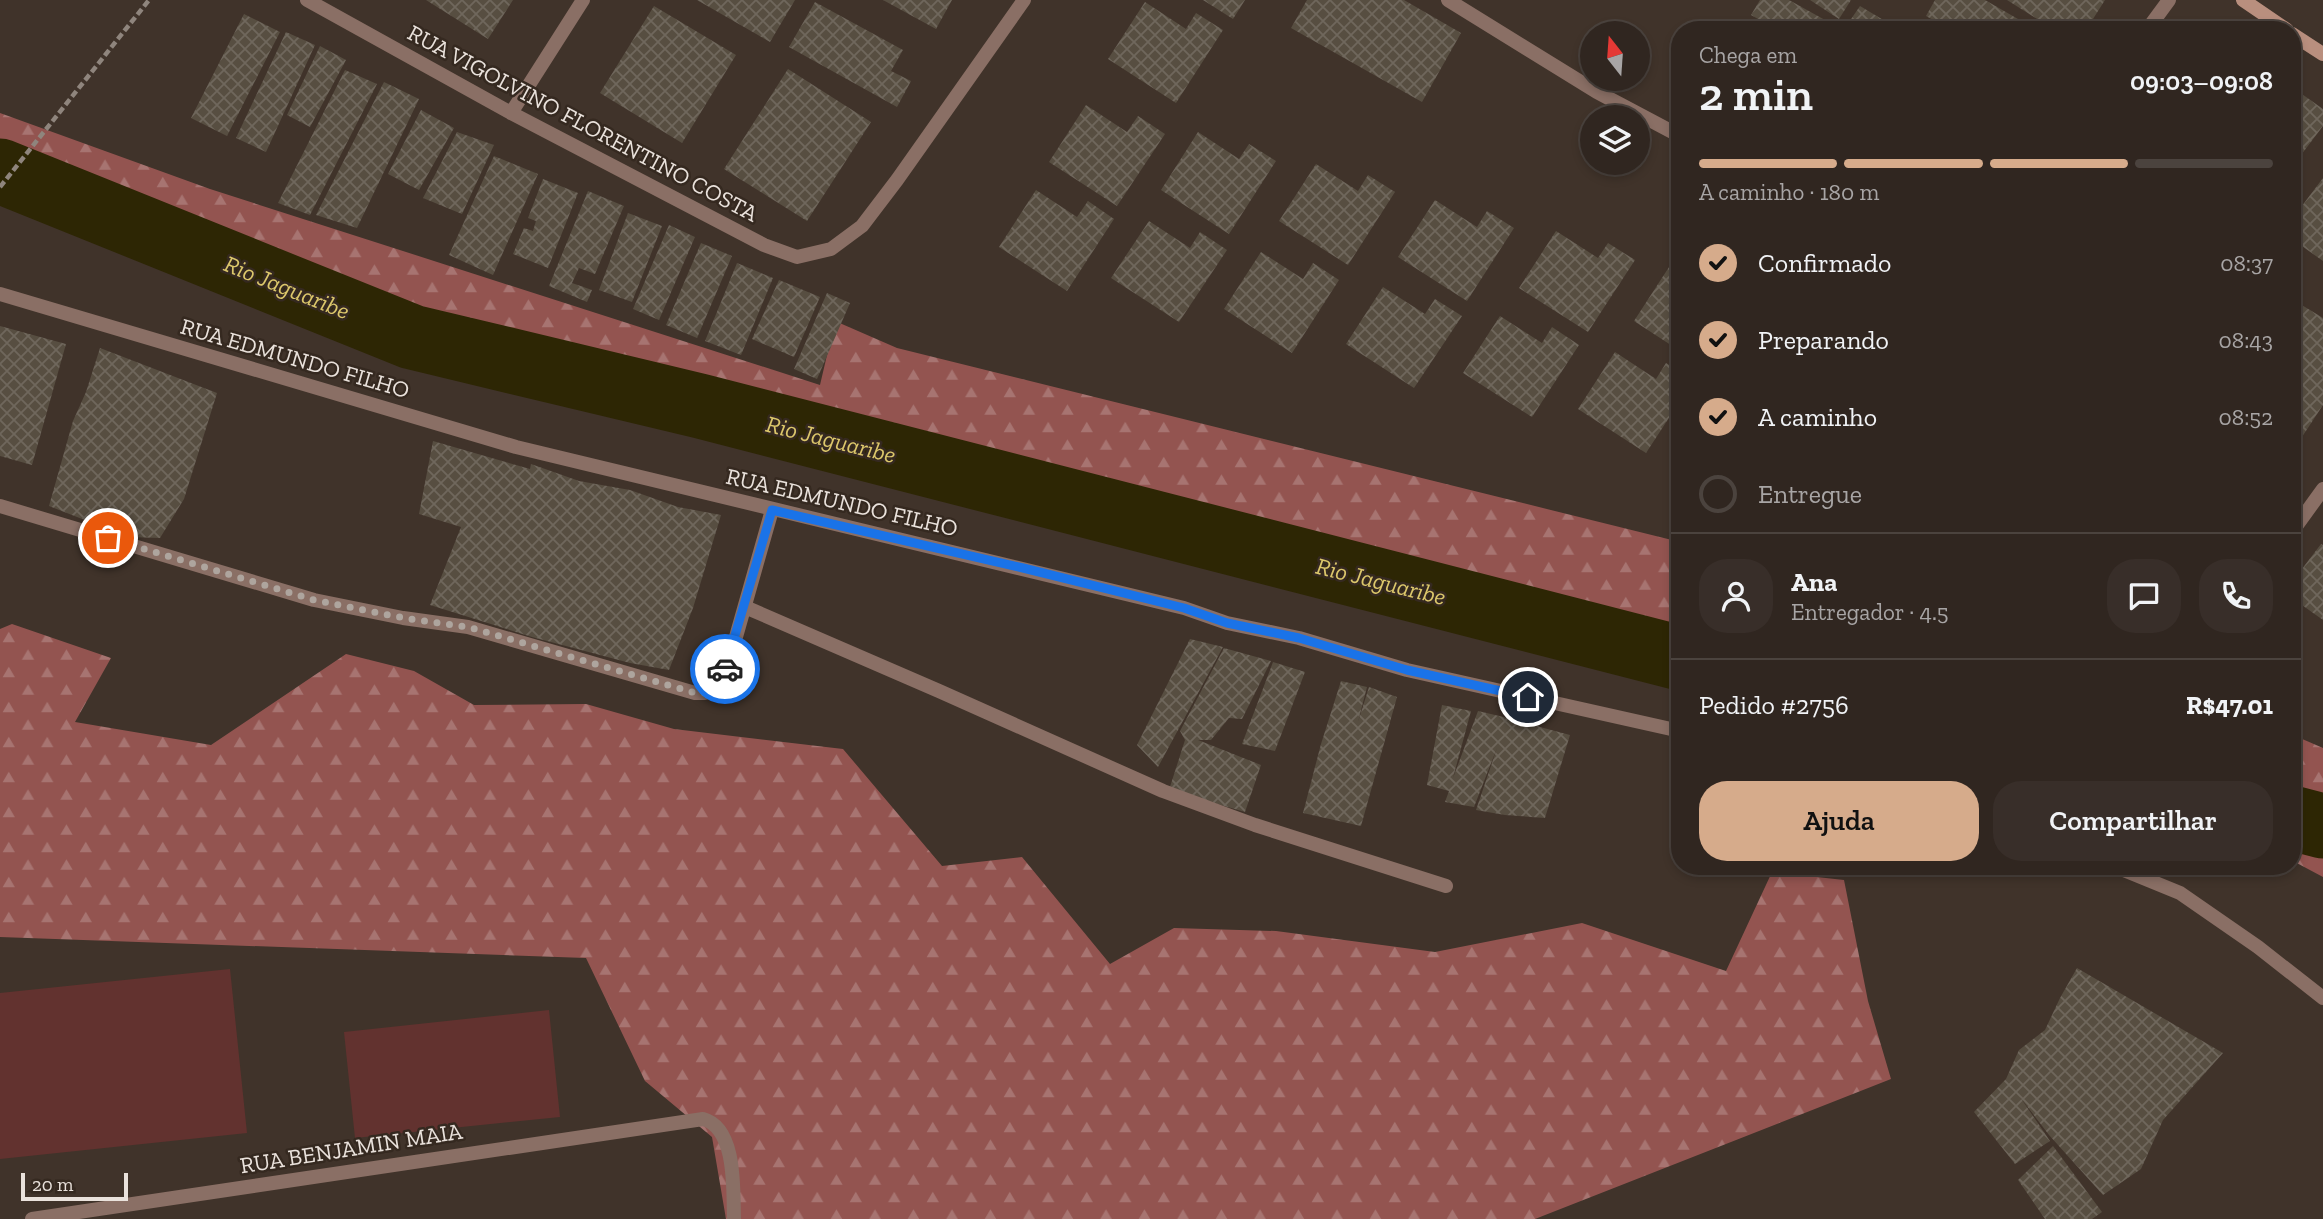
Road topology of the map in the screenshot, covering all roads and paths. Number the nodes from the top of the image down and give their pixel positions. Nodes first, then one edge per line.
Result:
1 (149, 0) edge
2 (307, 0) edge
3 (583, 0) edge
4 (1024, 0) edge
5 (1448, 0) edge
6 (2169, 0) edge
7 (2243, 0) edge
8 (2154, 21) edge
9 (2274, 21) edge
10 (2301, 39) edge
11 (2323, 54) edge
12 (511, 113) junction
13 (1671, 131) edge
14 (0, 187) edge
15 (0, 294) edge
16 (2323, 489) edge
17 (0, 506) edge
18 (772, 510) junction
19 (2301, 520) edge
20 (745, 607) junction
21 (1671, 729) edge
22 (2137, 875) edge
23 (1446, 886) dead end
24 (2323, 998) edge
25 (33, 1219) edge
26 (734, 1219) edge

1 - 14 path
2 - 12 street, RUA VIGOLVINO FLORENTINO COSTA
3 - 12 street
4 - 12 street, RUA VIGOLVINO FLORENTINO COSTA
5 - 13 street
6 - 8 street
7 - 9 main road
10 - 11 main road
15 - 18 street, RUA EDMUNDO FILHO
16 - 19 street
17 - 20 street
18 - 20 street
18 - 21 street, RUA EDMUNDO FILHO
20 - 23 street
22 - 24 street
25 - 26 street, RUA BENJAMIN MAIA

